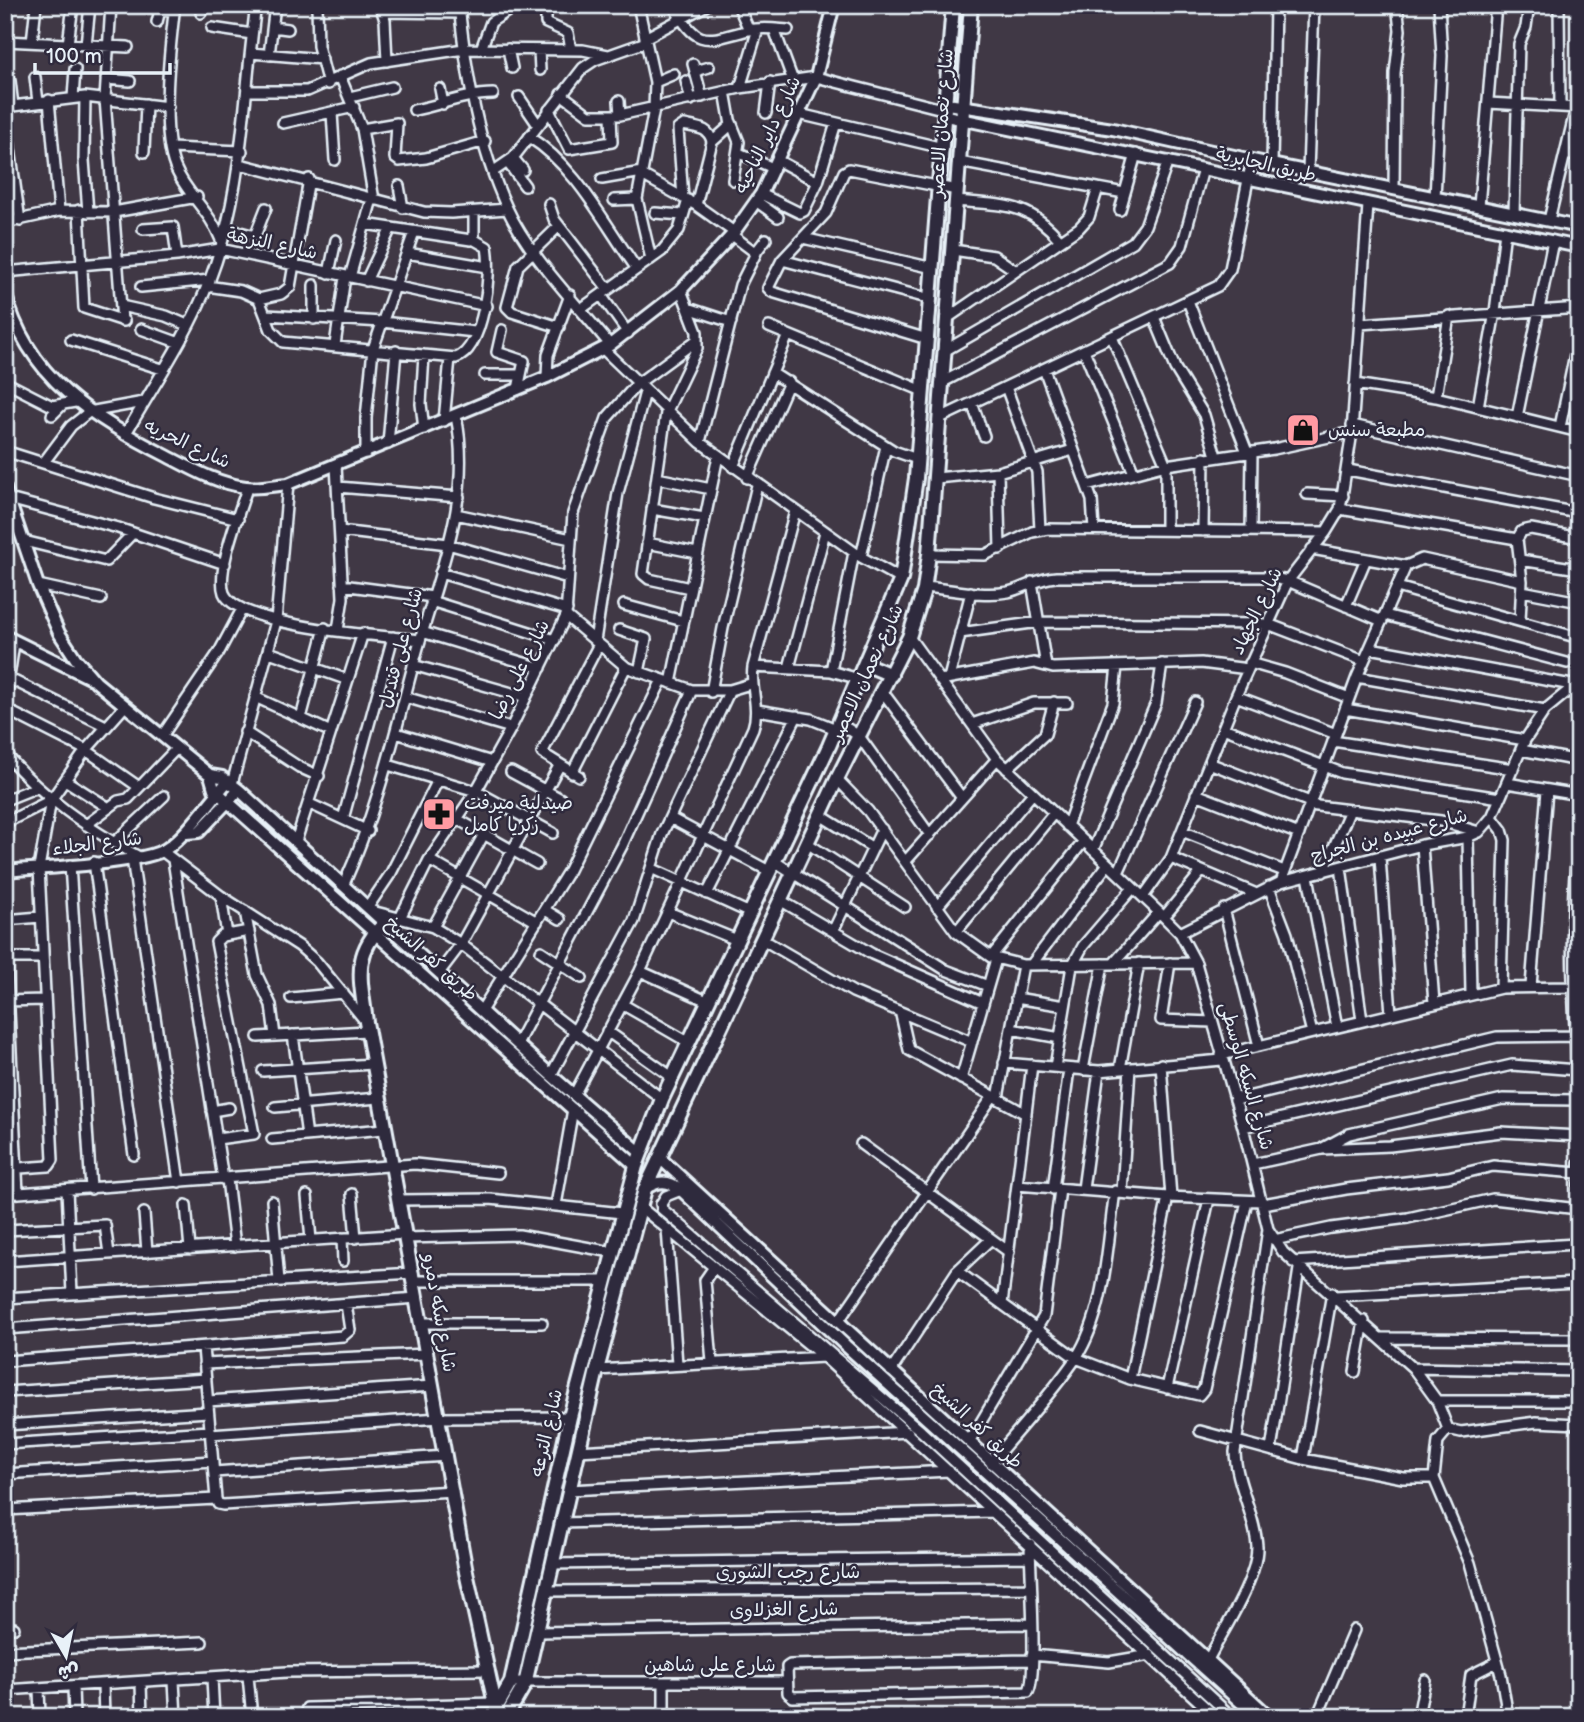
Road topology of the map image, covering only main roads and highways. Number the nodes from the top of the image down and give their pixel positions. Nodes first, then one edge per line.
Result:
1 (953, 5) edge
2 (971, 5) edge
3 (938, 216) junction
4 (954, 218) junction
5 (916, 478) junction
6 (936, 478) junction
7 (901, 580) junction
8 (924, 588) junction
9 (896, 597) junction
10 (920, 606) junction
11 (865, 664) junction
12 (891, 675) junction
13 (829, 746) junction
14 (849, 757) junction
15 (385, 923) road end
16 (709, 997) junction
17 (732, 1003) junction
18 (636, 1166) joint
19 (645, 1189) joint
20 (598, 1306) junction
21 (612, 1308) junction
22 (499, 1711) edge

1 - 3 main road, شارع نعمان الاعصر
2 - 4 main road, شارع نعمان الاعصر
3 - 4 main road
3 - 5 main road, شارع نعمان الاعصر
4 - 6 main road, شارع نعمان الاعصر
5 - 6 main road
5 - 7 main road, شارع نعمان الاعصر
6 - 8 main road, شارع نعمان الاعصر
7 - 8 main road
7 - 9 main road, شارع نعمان الاعصر
8 - 10 main road, شارع نعمان الاعصر
9 - 10 main road
9 - 11 main road, شارع نعمان الاعصر
10 - 12 main road, شارع نعمان الاعصر
11 - 12 main road
11 - 13 main road, شارع نعمان الاعصر
12 - 14 main road, شارع نعمان الاعصر
13 - 14 main road
13 - 16 main road, شارع نعمان الاعصر
14 - 17 main road, شارع نعمان الاعصر
15 - 22 main road, شارع سكه دمرو
16 - 17 main road
16 - 18 main road, شارع نعمان الاعصر
17 - 19 main road, شارع نعمان الاعصر
18 - 20 main road, شارع الترعه
19 - 21 main road, شارع الترعه
20 - 21 main road
20 - 22 main road, شارع الترعه
21 - 22 main road, شارع الترعه

